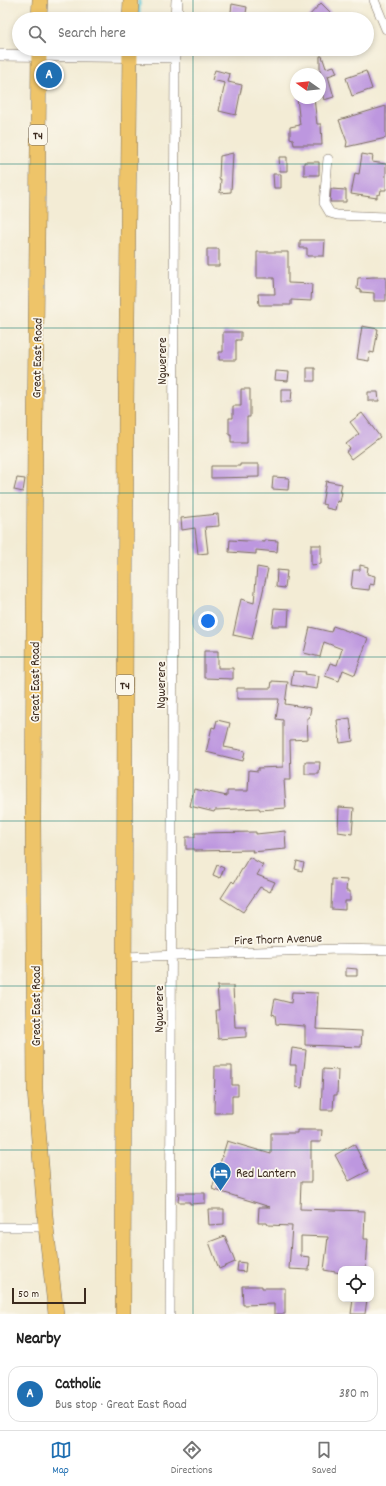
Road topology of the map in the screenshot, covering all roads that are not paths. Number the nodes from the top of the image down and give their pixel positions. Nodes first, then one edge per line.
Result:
1 (40, 0) edge
2 (131, 0) edge
3 (177, 0) edge
4 (374, 0) edge
5 (39, 12) edge
6 (130, 12) edge
7 (176, 12) edge
8 (386, 29) edge
9 (12, 53) edge
10 (0, 54) edge
11 (39, 56) edge
12 (130, 56) edge
13 (175, 56) edge
14 (328, 159) dead end
15 (386, 217) edge
16 (386, 950) edge
17 (172, 955) junction
18 (124, 957) junction
19 (46, 1227) junction
20 (0, 1228) edge
21 (56, 1314) edge
22 (123, 1314) edge
23 (170, 1314) edge

1 - 5 main road
2 - 6 main road
3 - 7 street
4 - 8 street
9 - 10 street
11 - 19 main road, Great East Road / T4
12 - 18 main road, T4
13 - 17 street, Ngwerere
14 - 15 street
16 - 17 street, Fire Thorn Avenue
17 - 18 street, Fire Thorn Avenue
17 - 23 street, Ngwerere
18 - 22 main road, T4
19 - 20 street
19 - 21 main road, Great East Road / T4

